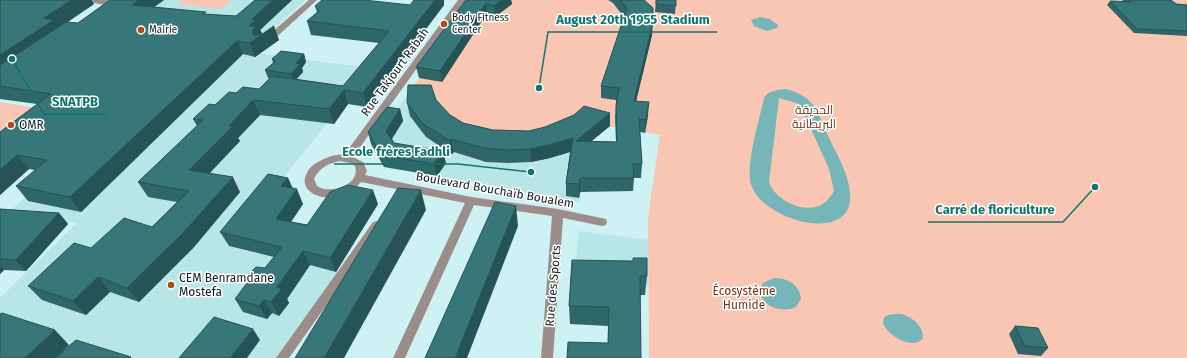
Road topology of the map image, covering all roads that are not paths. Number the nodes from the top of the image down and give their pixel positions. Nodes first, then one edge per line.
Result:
1 (91, 0) edge
2 (313, 0) edge
3 (462, 0) edge
4 (117, 2) edge
5 (102, 12) edge
6 (263, 45) edge
7 (347, 158) junction
8 (361, 178) junction
9 (404, 187) junction
10 (395, 200) edge
11 (471, 201) junction
12 (386, 212) edge
13 (558, 213) junction
14 (602, 222) dead end
15 (282, 358) edge
16 (399, 358) edge
17 (547, 358) edge

1 - 4 street
2 - 6 street
3 - 7 street, Rue Takjourt Rabah
4 - 5 street
7 - 8 street
7 - 8 street
8 - 9 street, Boulevard Bouchaïb Boualem
9 - 10 street
9 - 11 street, Boulevard Bouchaïb Boualem
11 - 13 street, Boulevard Bouchaïb Boualem
11 - 16 street
12 - 15 street
13 - 14 street, Boulevard Bouchaïb Boualem
13 - 17 street, Rue des Sports

